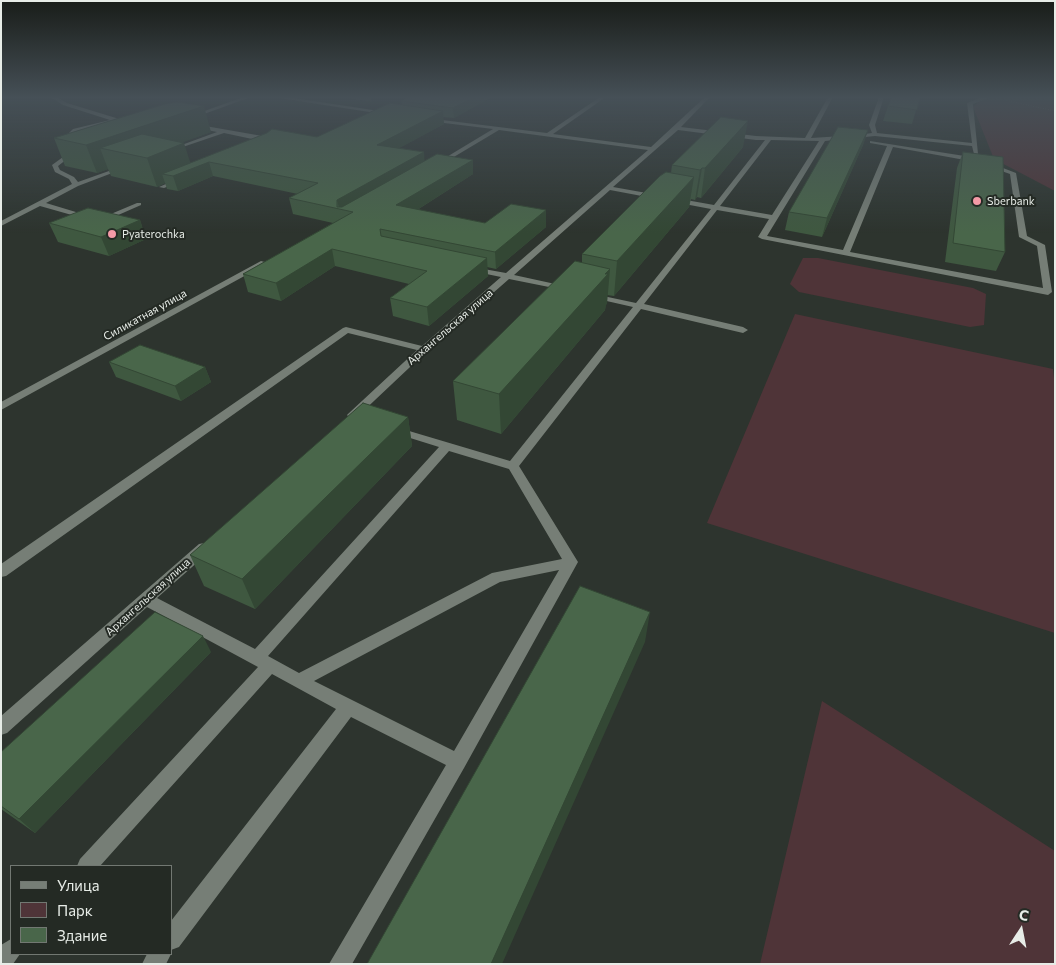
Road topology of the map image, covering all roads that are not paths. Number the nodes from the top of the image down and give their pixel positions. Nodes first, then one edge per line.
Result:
1 (83, 142) edge
2 (194, 142) edge
3 (476, 142) edge
4 (600, 142) edge
5 (660, 142) edge
6 (767, 142) edge
7 (821, 142) edge
8 (877, 142) edge
9 (948, 142) edge
10 (86, 143) edge
11 (891, 145) junction
12 (975, 145) joint
13 (651, 149) junction
14 (88, 151) edge
15 (160, 154) edge
16 (977, 160) junction
17 (134, 164) edge
18 (434, 167) edge
19 (188, 176) edge
20 (76, 185) junction
21 (162, 187) edge
22 (608, 188) junction
23 (40, 204) junction
24 (139, 204) dead end
25 (716, 207) junction
26 (774, 218) junction
27 (1, 224) edge
28 (846, 252) junction
29 (272, 258) edge
30 (462, 266) edge
31 (508, 276) junction
32 (1051, 293) edge
33 (639, 306) junction
34 (743, 330) dead end
35 (424, 350) junction
36 (1, 407) edge
37 (353, 419) edge
38 (380, 425) edge
39 (447, 446) junction
40 (513, 466) junction
41 (212, 540) edge
42 (571, 562) junction
43 (1, 572) edge
44 (146, 599) junction
45 (263, 662) junction
46 (298, 680) junction
47 (348, 707) junction
48 (1, 727) edge
49 (458, 762) junction
50 (88, 865) edge
51 (172, 939) edge
52 (10, 951) edge
53 (1, 961) edge
54 (340, 964) edge

1 - 10 street
2 - 15 street
3 - 18 street
4 - 13 street
5 - 13 street, Архангельская улица
6 - 25 street
7 - 26 street
8 - 11 street
9 - 12 street
11 - 16 street
11 - 28 street
12 - 16 street
13 - 22 street, Архангельская улица
14 - 20 street
16 - 32 street
17 - 20 street
19 - 21 street
20 - 23 street
22 - 25 street
22 - 31 street, Архангельская улица
23 - 24 street
23 - 27 street
25 - 26 street
25 - 33 street
26 - 28 street
28 - 32 street
29 - 36 street, Силикатная улица
30 - 31 street
31 - 33 street
31 - 35 street, Архангельская улица
33 - 34 street
33 - 40 street
35 - 37 street, Архангельская улица
35 - 43 street
38 - 39 street
39 - 40 street
39 - 45 street
40 - 42 street
41 - 44 street, Архангельская улица
42 - 46 street
42 - 49 street
44 - 45 street
44 - 48 street, Архангельская улица
45 - 46 street
45 - 50 street
46 - 47 street
47 - 49 street
47 - 51 street
49 - 54 street
52 - 53 street

